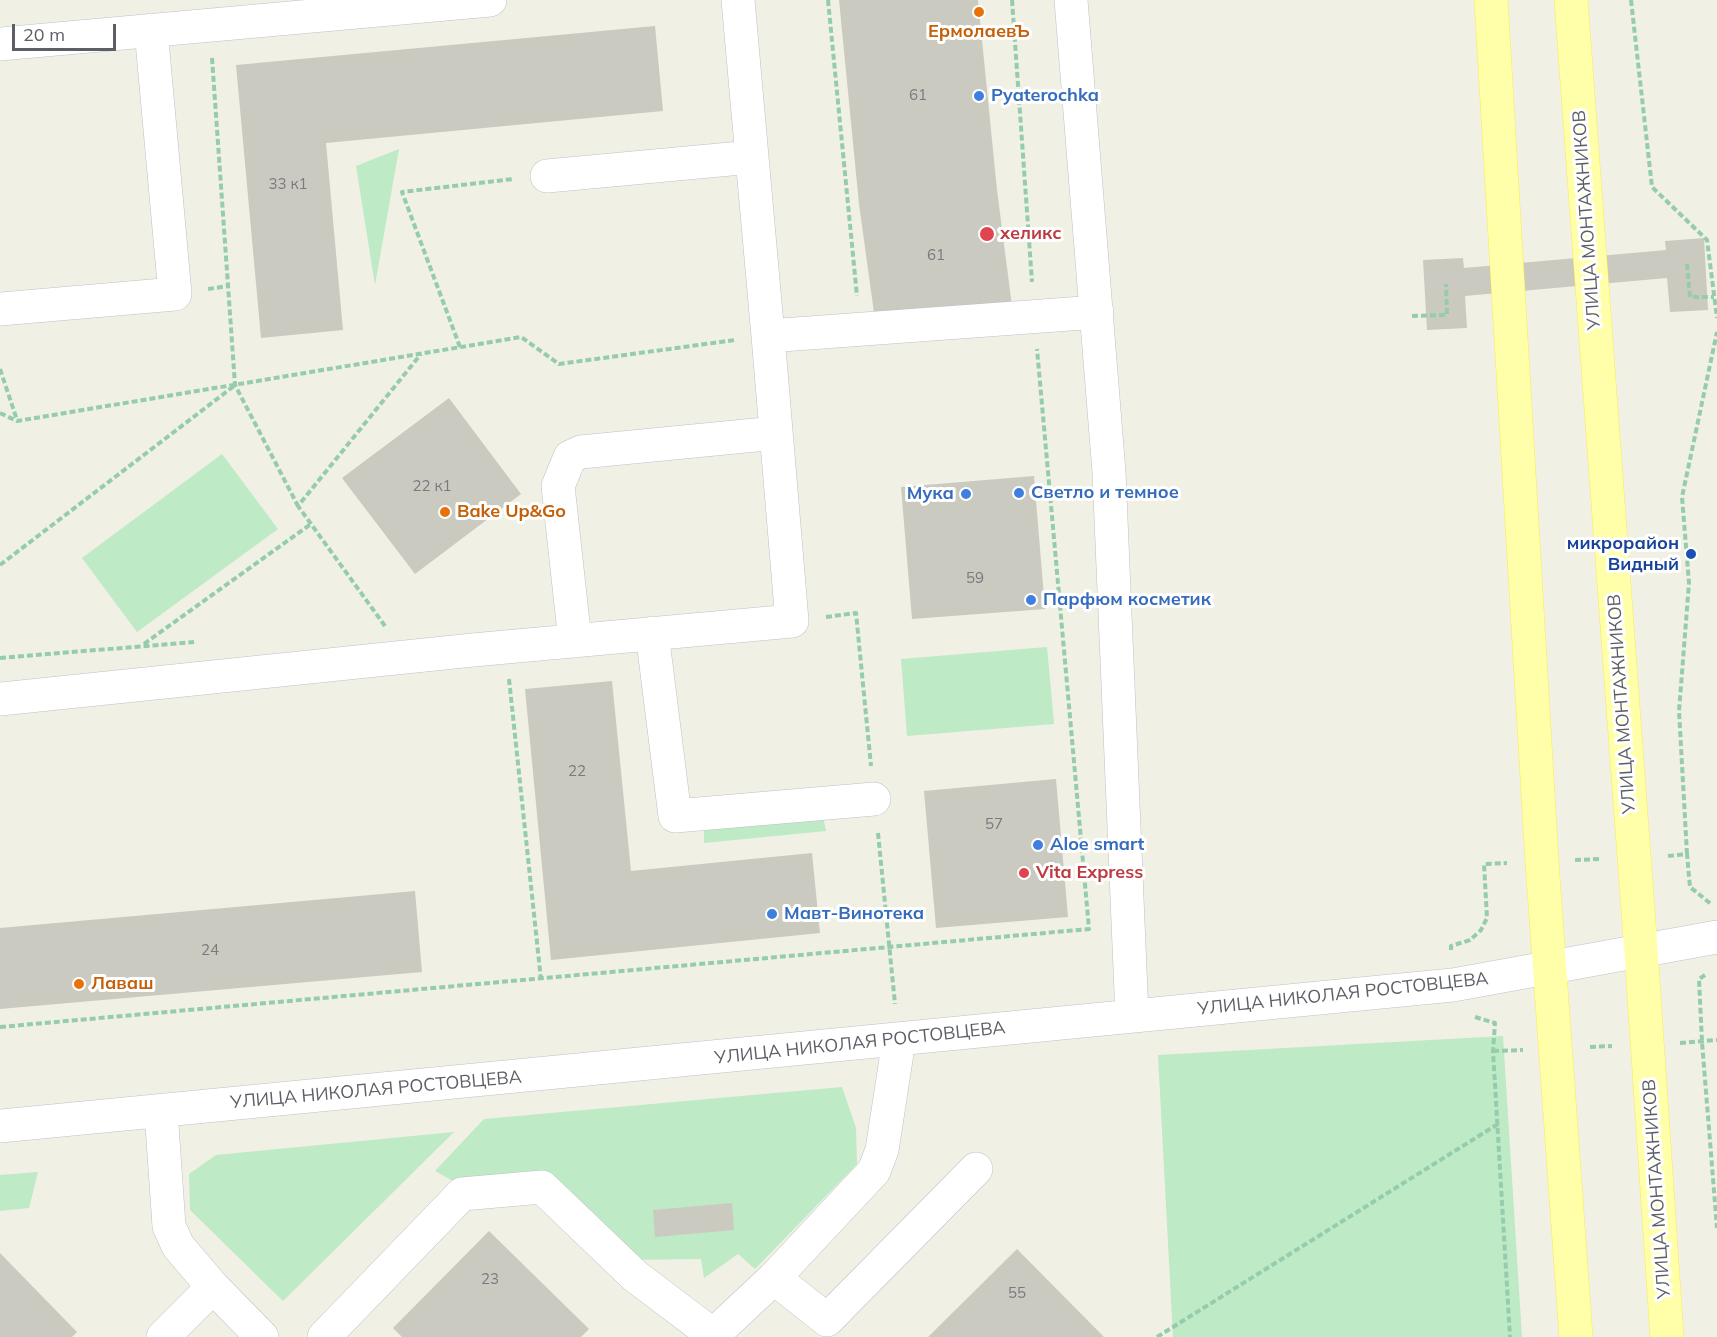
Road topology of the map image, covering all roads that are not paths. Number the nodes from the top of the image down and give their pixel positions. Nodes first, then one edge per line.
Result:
1 (490, 0) edge
2 (738, 0) edge
3 (1071, 0) edge
4 (1491, 0) edge
5 (1571, 0) edge
6 (378, 5) edge
7 (160, 20) edge
8 (0, 44) edge
9 (752, 157) junction
10 (547, 176) road end
11 (0, 309) edge
12 (1097, 312) junction
13 (768, 336) junction
14 (776, 433) junction
15 (652, 633) junction
16 (575, 641) junction
17 (0, 699) edge
18 (874, 799) dead end
19 (1717, 937) edge
20 (1641, 951) junction
21 (1551, 967) junction
22 (1132, 1016) junction
23 (898, 1040) junction
24 (161, 1111) junction
25 (0, 1126) edge
26 (976, 1169) dead end
27 (774, 1278) junction
28 (213, 1287) junction
29 (712, 1336) edge
30 (164, 1337) edge
31 (262, 1337) edge
32 (324, 1337) edge
33 (1576, 1337) edge
34 (1667, 1337) edge

1 - 6 street
2 - 9 street
3 - 12 street
4 - 21 main road
5 - 20 main road, УЛИЦА МОНТАЖНИКОВ
6 - 7 street
7 - 8 street
7 - 11 street
9 - 10 street
9 - 13 street
12 - 13 street
12 - 22 street
13 - 14 street
14 - 15 street
14 - 16 street
15 - 16 street
15 - 18 street
16 - 17 street
19 - 20 street, УЛИЦА НИКОЛАЯ РОСТОВЦЕВА
20 - 21 street, УЛИЦА НИКОЛАЯ РОСТОВЦЕВА
20 - 34 main road, УЛИЦА МОНТАЖНИКОВ
21 - 22 street, УЛИЦА НИКОЛАЯ РОСТОВЦЕВА
21 - 33 main road
22 - 23 street, УЛИЦА НИКОЛАЯ РОСТОВЦЕВА
23 - 24 street, УЛИЦА НИКОЛАЯ РОСТОВЦЕВА
23 - 27 street
24 - 25 street, УЛИЦА НИКОЛАЯ РОСТОВЦЕВА
24 - 28 street
26 - 27 street
27 - 29 street
28 - 30 street
28 - 31 street
29 - 32 street

